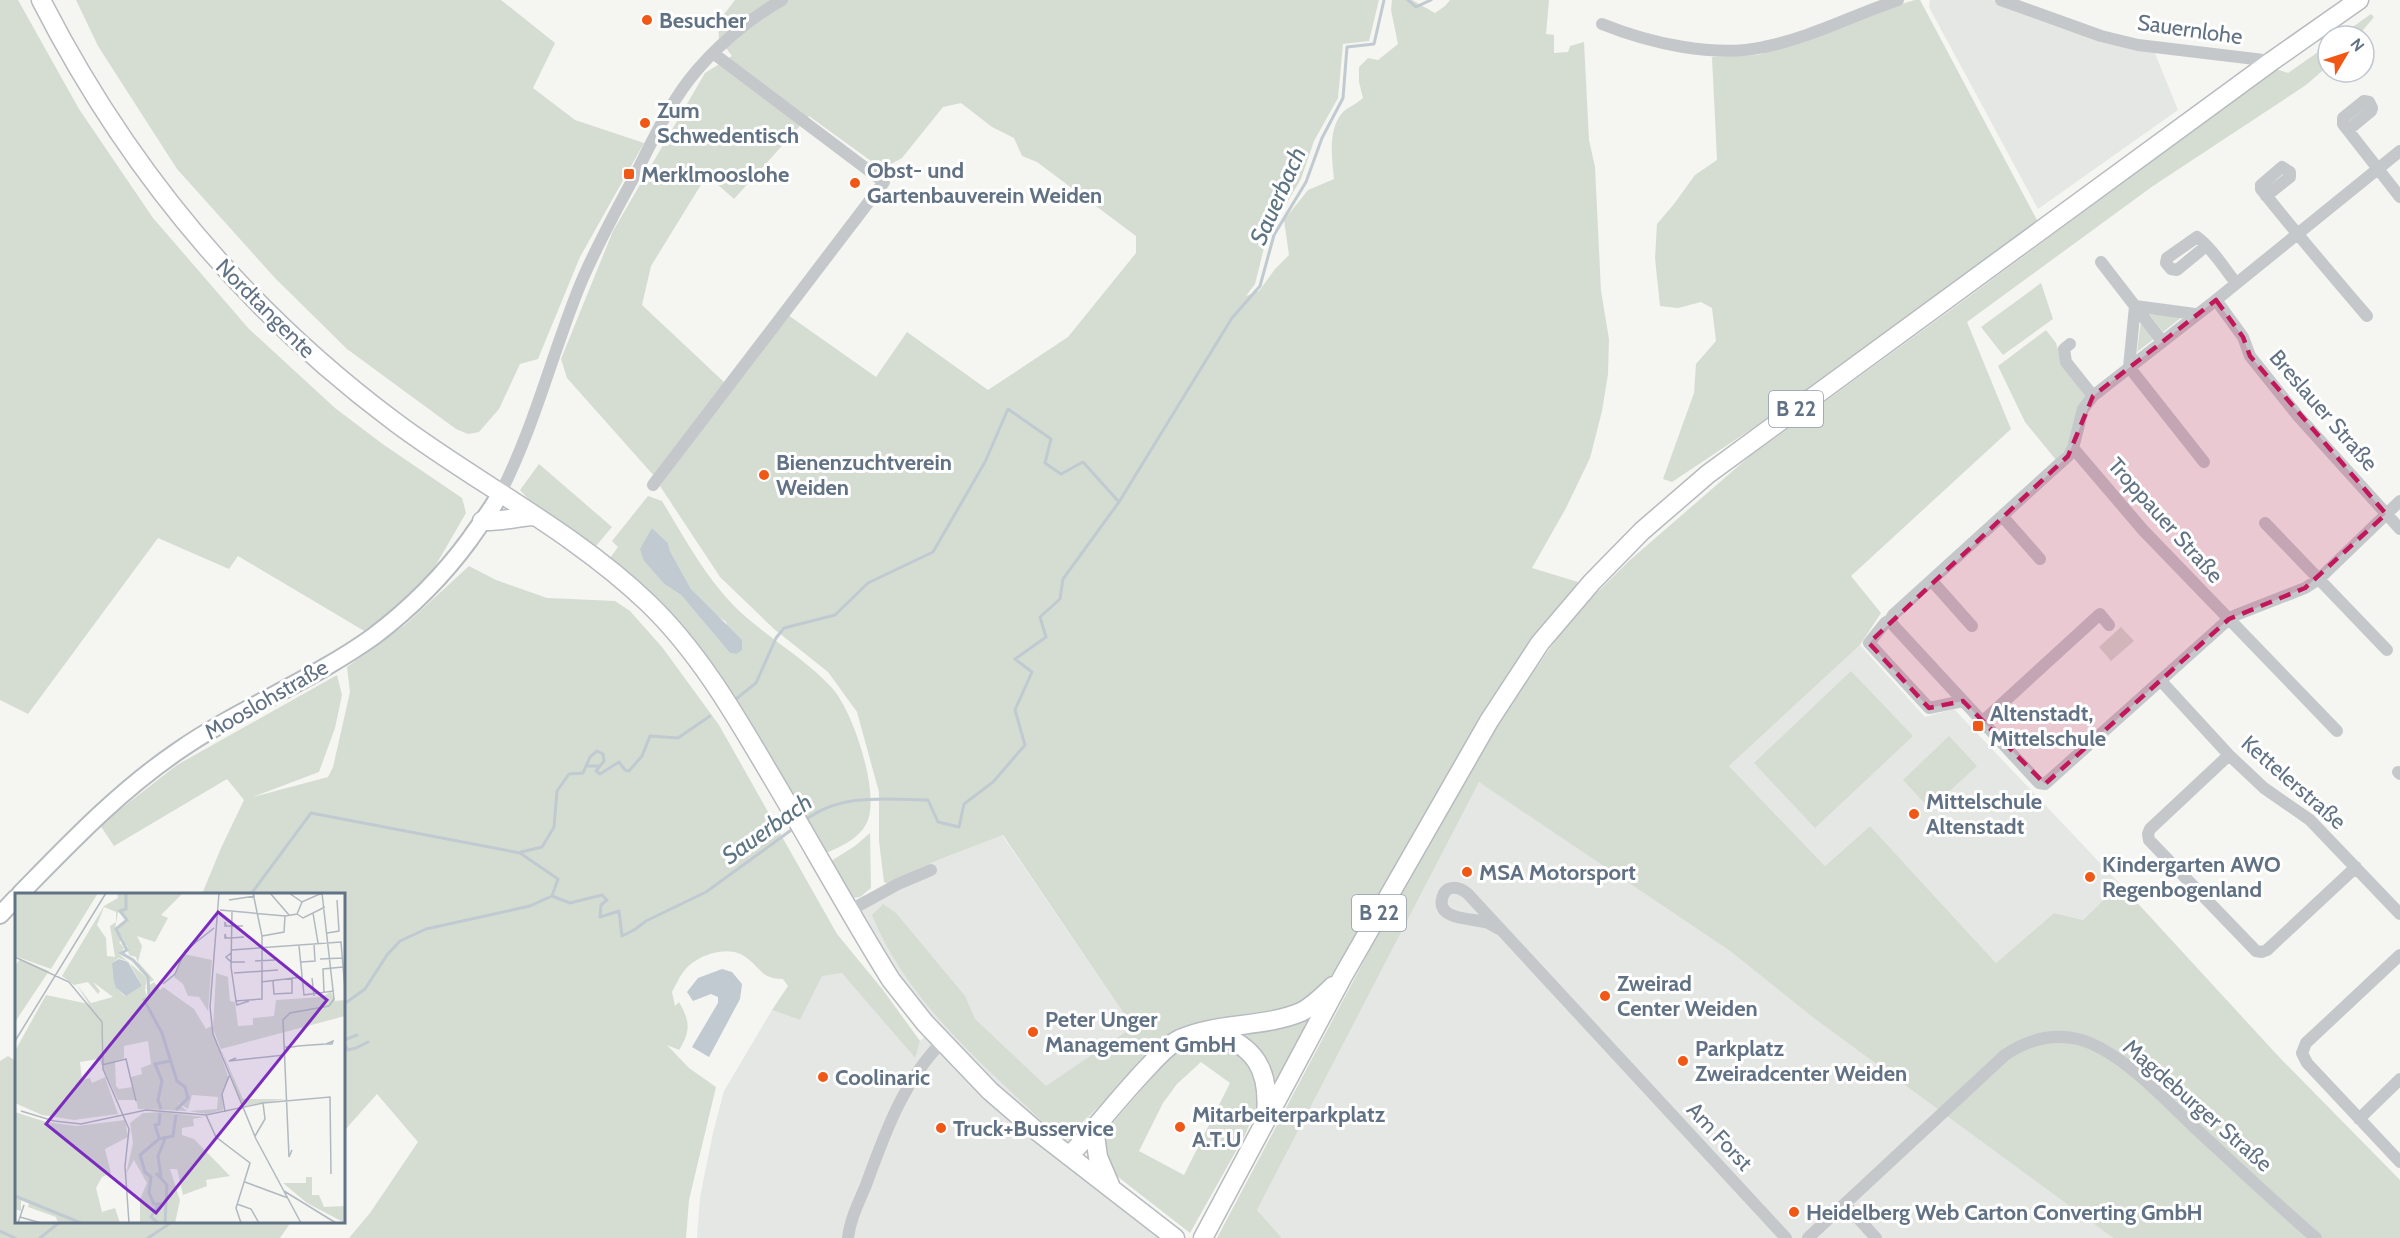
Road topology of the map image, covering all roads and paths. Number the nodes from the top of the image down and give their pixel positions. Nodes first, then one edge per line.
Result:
1 (41, 0) edge
2 (782, 0) edge
3 (1898, 0) edge
4 (2001, 0) edge
5 (2359, 0) edge
6 (1602, 24) dead end
7 (713, 53) junction
8 (2272, 61) junction
9 (2348, 130) dead end
10 (2400, 151) edge
11 (2378, 168) junction
12 (2266, 196) dead end
13 (2400, 197) edge
14 (2297, 234) junction
15 (2206, 246) dead end
16 (2101, 262) dead end
17 (2236, 283) junction
18 (2216, 300) junction
19 (2136, 306) junction
20 (2195, 314) junction
21 (2367, 315) dead end
22 (2162, 341) junction
23 (2070, 344) dead end
24 (2129, 367) junction
25 (2093, 396) junction
26 (2073, 448) junction
27 (2204, 462) dead end
28 (653, 485) dead end
29 (500, 494) junction
30 (2400, 501) edge
31 (2386, 514) junction
32 (534, 516) junction
33 (2003, 517) junction
34 (482, 521) junction
35 (2265, 523) dead end
36 (2400, 529) edge
37 (2040, 559) dead end
38 (2319, 579) junction
39 (1932, 581) junction
40 (2229, 619) junction
41 (1890, 620) junction
42 (2109, 625) dead end
43 (1972, 626) dead end
44 (2387, 650) dead end
45 (2161, 681) junction
46 (1963, 701) junction
47 (1982, 722) junction
48 (2337, 731) dead end
49 (2229, 755) junction
50 (2356, 867) junction
51 (931, 870) dead end
52 (21, 893) edge
53 (15, 899) edge
54 (849, 911) junction
55 (2400, 914) edge
56 (0, 915) edge
57 (1501, 930) junction
58 (2400, 955) edge
59 (1343, 976) junction
60 (1212, 1031) junction
61 (942, 1042) junction
62 (2400, 1079) edge
63 (2359, 1119) junction
64 (1265, 1120) junction
65 (1094, 1128) junction
66 (1070, 1156) junction
67 (2400, 1162) edge
68 (1112, 1189) junction
69 (1845, 1204) junction
70 (848, 1238) edge
71 (1175, 1238) edge
72 (1203, 1238) edge
73 (1786, 1238) edge
74 (1808, 1238) edge
75 (1876, 1238) edge
76 (2316, 1238) edge

1 - 29 main road, Nordtangente
2 - 7 street
3 - 6 street
4 - 8 street, Sauernlohe
5 - 8 main road, B 22
7 - 28 street
7 - 29 street
8 - 59 main road, B 22
9 - 11 street
10 - 11 street
11 - 13 street
11 - 14 street
12 - 14 street
14 - 17 street
14 - 21 street
15 - 17 street
16 - 19 street
17 - 18 street
18 - 20 street
18 - 31 street, Breslauer Straße
19 - 20 street
19 - 22 street
19 - 24 street
20 - 22 street
22 - 24 street
23 - 25 street
24 - 25 street
24 - 27 street
25 - 26 street
26 - 33 street
26 - 40 street, Troppauer Straße
29 - 32 main road, Nordtangente
29 - 34 street, Mooslohstraße
30 - 31 street
31 - 36 street, Breslauer Straße
31 - 38 street
32 - 34 main road
32 - 54 main road, Nordtangente
33 - 37 street
33 - 39 street
34 - 52 street, Mooslohstraße
35 - 38 street
38 - 40 street
38 - 44 street
39 - 41 street
39 - 43 street
40 - 45 street
40 - 48 street, Troppauer Straße
41 - 46 street
41 - 46 street
42 - 47 street
45 - 47 street
45 - 49 street, Kettelerstraße
46 - 47 street
49 - 50 street, Kettelerstraße
49 - 50 street
50 - 55 street, Kettelerstraße
51 - 54 street
53 - 56 street
54 - 61 main road
57 - 57 street, Am Forst
57 - 73 street, Am Forst
58 - 63 street
59 - 60 main road
59 - 64 main road, B 22
60 - 64 main road
60 - 65 main road
61 - 66 main road
61 - 70 street
62 - 63 street
63 - 67 street
64 - 72 main road, B 22
65 - 66 main road
65 - 68 main road
66 - 68 main road
68 - 71 main road
69 - 74 street
69 - 75 street
69 - 76 street, Magdeburger Straße

